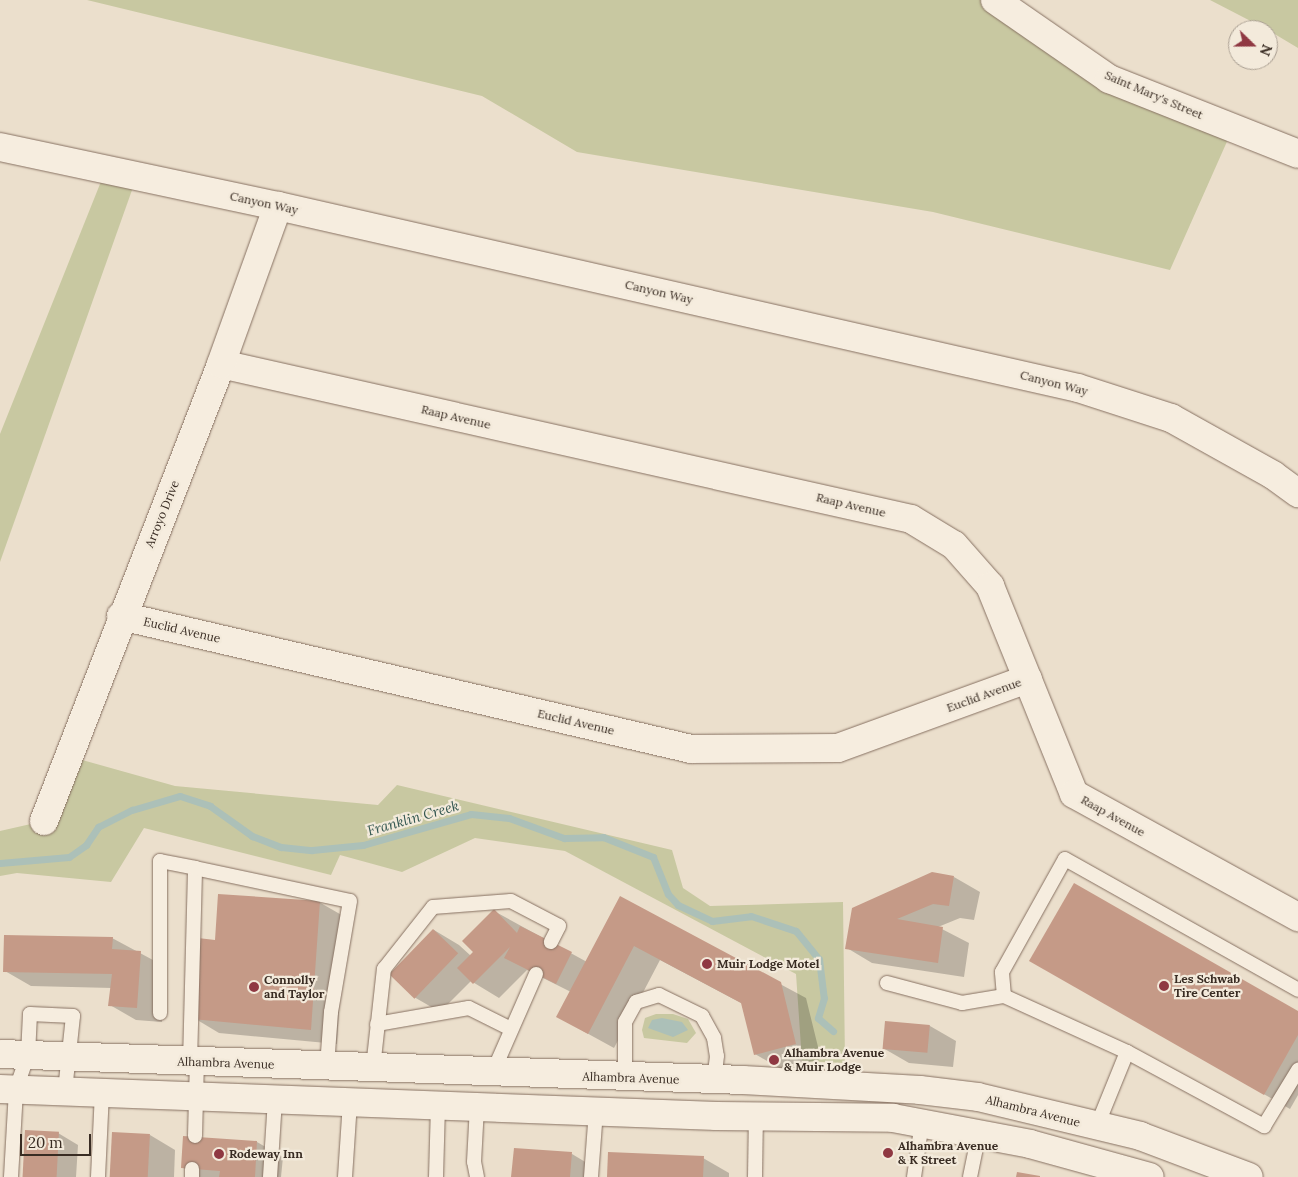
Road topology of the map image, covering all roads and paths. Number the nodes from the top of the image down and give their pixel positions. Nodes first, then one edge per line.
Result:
1 (995, 0) edge
2 (0, 147) edge
3 (1298, 154) edge
4 (278, 206) junction
5 (221, 364) junction
6 (1298, 493) edge
7 (121, 616) junction
8 (1028, 679) junction
9 (44, 821) dead end
10 (195, 868) junction
11 (1298, 917) edge
12 (551, 942) dead end
13 (536, 974) dead end
14 (887, 983) dead end
15 (1298, 990) edge
16 (1004, 996) junction
17 (160, 1013) dead end
18 (378, 1024) junction
19 (511, 1029) junction
20 (1127, 1052) junction
21 (0, 1054) edge
22 (28, 1055) junction
23 (69, 1057) junction
24 (194, 1062) junction
25 (328, 1066) junction
26 (373, 1068) junction
27 (1298, 1070) edge
28 (493, 1072) junction
29 (625, 1078) junction
30 (714, 1081) junction
31 (8, 1089) edge
32 (65, 1091) junction
33 (102, 1092) junction
34 (196, 1096) junction
35 (275, 1099) junction
36 (350, 1102) junction
37 (438, 1105) junction
38 (477, 1106) junction
39 (596, 1111) junction
40 (756, 1114) junction
41 (922, 1122) junction
42 (1096, 1126) junction
43 (979, 1133) junction
44 (195, 1136) dead end
45 (1114, 1172) edge
46 (11, 1177) edge
47 (98, 1177) edge
48 (270, 1177) edge
49 (345, 1177) edge
50 (436, 1177) edge
51 (477, 1177) edge
52 (591, 1177) edge
53 (754, 1177) edge
54 (914, 1177) edge
55 (970, 1177) edge
56 (1150, 1177) edge
57 (1249, 1177) edge

1 - 3 street, Saint Mary's Street
2 - 4 street, Canyon Way
4 - 5 street, Arroyo Drive
4 - 6 street, Canyon Way
5 - 7 street, Arroyo Drive
5 - 8 street, Raap Avenue
7 - 8 street, Euclid Avenue
7 - 9 street, Arroyo Drive
8 - 11 street, Raap Avenue
10 - 17 lane
10 - 24 lane
10 - 25 lane
12 - 18 lane
13 - 19 lane
14 - 16 lane
15 - 16 lane
16 - 20 lane
18 - 19 lane
18 - 26 lane
19 - 28 lane
20 - 27 lane
20 - 42 lane
21 - 22 street, Alhambra Avenue
22 - 23 street, Alhambra Avenue
22 - 23 lane
22 - 31 lane
23 - 24 street, Alhambra Avenue
23 - 32 lane
24 - 25 street, Alhambra Avenue
24 - 34 lane
25 - 26 street, Alhambra Avenue
26 - 28 street, Alhambra Avenue
28 - 29 street, Alhambra Avenue
29 - 30 street, Alhambra Avenue
29 - 30 lane
30 - 42 street, Alhambra Avenue
31 - 32 street
31 - 46 lane
32 - 33 street
33 - 34 street
33 - 47 lane
34 - 35 street
34 - 44 lane
35 - 36 street
35 - 48 lane
36 - 37 street
36 - 49 lane
37 - 38 street
37 - 50 lane
38 - 39 street
38 - 51 lane
39 - 40 street
39 - 52 lane
40 - 41 street
40 - 53 lane
41 - 43 street
41 - 54 lane
42 - 57 street, Alhambra Avenue
43 - 45 street
43 - 55 lane
45 - 56 street

